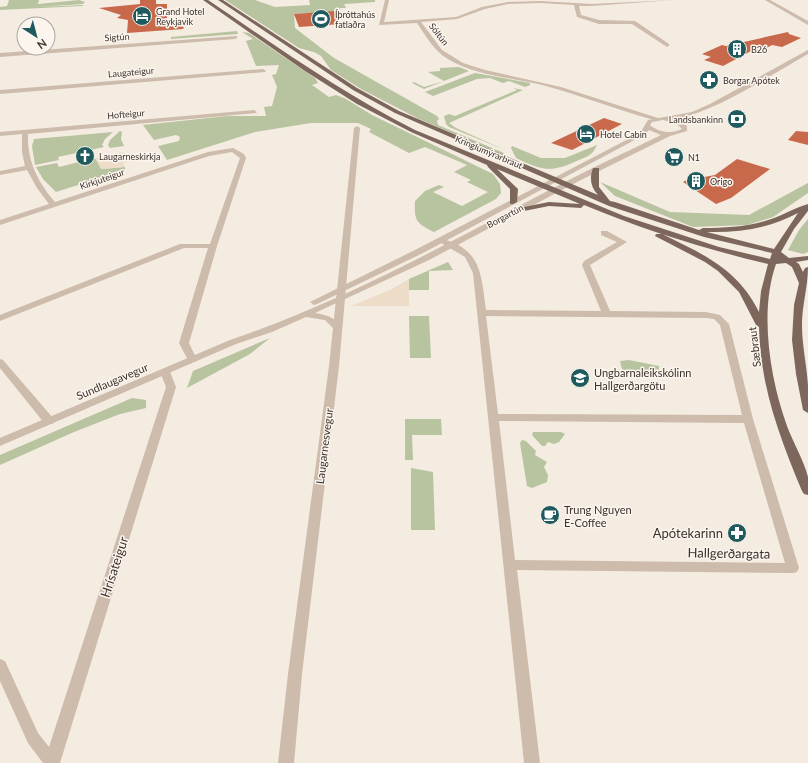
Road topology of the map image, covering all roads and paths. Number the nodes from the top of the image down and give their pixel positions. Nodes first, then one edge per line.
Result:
1 (205, 0) edge
2 (220, 0) edge
3 (386, 0) edge
4 (672, 0) edge
5 (767, 0) edge
6 (576, 5) junction
7 (418, 21) junction
8 (808, 22) edge
9 (235, 37) dead end
10 (667, 45) dead end
11 (808, 52) edge
12 (0, 55) edge
13 (263, 71) dead end
14 (0, 92) edge
15 (623, 110) junction
16 (254, 112) dead end
17 (694, 113) junction
18 (658, 119) junction
19 (668, 119) junction
20 (648, 125) junction
21 (684, 125) junction
22 (356, 128) dead end
23 (413, 131) junction
24 (25, 132) junction
25 (0, 134) edge
26 (669, 134) junction
27 (480, 159) junction
28 (29, 168) junction
29 (596, 170) junction
30 (0, 173) edge
31 (549, 182) junction
32 (566, 184) junction
33 (553, 190) junction
34 (513, 202) junction
35 (54, 204) junction
36 (612, 204) junction
37 (808, 205) edge
38 (596, 208) junction
39 (512, 212) junction
40 (621, 218) junction
41 (0, 223) edge
42 (688, 229) junction
43 (604, 233) dead end
44 (440, 240) junction
45 (451, 245) junction
46 (213, 246) junction
47 (776, 252) junction
48 (808, 258) edge
49 (791, 261) junction
50 (772, 262) junction
51 (808, 270) edge
52 (803, 282) junction
53 (340, 293) junction
54 (482, 313) junction
55 (305, 314) junction
56 (607, 314) junction
57 (0, 318) edge
58 (337, 327) junction
59 (762, 327) junction
60 (233, 342) junction
61 (192, 360) junction
62 (0, 362) edge
63 (165, 372) junction
64 (808, 410) edge
65 (493, 417) junction
66 (748, 419) junction
67 (49, 421) junction
68 (0, 442) edge
69 (808, 491) edge
70 (510, 565) junction
71 (0, 665) edge
72 (51, 763) edge
73 (286, 763) edge
74 (532, 763) edge

1 - 23 main road, Kringlumýrarbraut
2 - 31 main road, Kringlumýrarbraut
3 - 7 street
4 - 6 street, Sóltún
5 - 8 street
6 - 7 street, Sóltún
6 - 10 street
7 - 15 street, Sóltún
9 - 12 street, Sigtún
11 - 17 street, Borgartún
13 - 14 street, Laugateigur
15 - 18 street, Sóltún
15 - 20 street, Sóltún
16 - 24 street, Hofteigur
17 - 19 street, Borgartún
17 - 21 street, Borgartún
18 - 19 street, Borgartún
18 - 20 street, Borgartún
19 - 21 street, Borgartún
20 - 26 street
20 - 31 street, Borgartún
21 - 26 street, Borgartún
22 - 53 street, Laugarnesvegur
23 - 27 main road, Kringlumýrarbraut
23 - 31 main road
24 - 25 street, Hofteigur
24 - 28 street
26 - 29 street, Borgartún
27 - 31 main road, Kringlumýrarbraut
27 - 34 main road
28 - 30 street
28 - 35 street
29 - 32 street, Borgartún
29 - 36 main road
31 - 32 main road
31 - 33 main road, Kringlumýrarbraut
31 - 34 street, Borgartún
32 - 33 street, Borgartún
32 - 36 main road
33 - 38 main road, Kringlumýrarbraut
33 - 39 street, Borgartún
34 - 44 street, Borgartún
35 - 41 street, Kirkjuteigur
35 - 46 street, Kirkjuteigur
36 - 42 main road
37 - 42 main road
37 - 47 main road, Sæbraut
38 - 39 main road
38 - 40 main road, Kringlumýrarbraut
39 - 45 street, Borgartún
40 - 50 main road, Kringlumýrarbraut
40 - 59 main road
42 - 47 main road
43 - 56 street
44 - 45 street
44 - 53 street, Borgartún
45 - 53 street, Borgartún
45 - 54 street
46 - 57 street
46 - 61 street
47 - 49 main road
47 - 50 main road, Sæbraut
48 - 49 main road, Kringlumýrarbraut
49 - 50 main road, Kringlumýrarbraut
49 - 52 main road
50 - 59 main road, Sæbraut
51 - 52 main road
52 - 64 main road
53 - 55 street, Sundlaugavegur
53 - 58 street, Laugarnesvegur
53 - 60 street, Sundlaugavegur
54 - 56 street, Hallgerðargata
54 - 65 street
55 - 58 street
55 - 60 street, Sundlaugavegur
56 - 66 street, Hallgerðargata
58 - 73 street, Laugarnesvegur
59 - 69 main road, Sæbraut
60 - 61 street, Sundlaugavegur
61 - 63 street, Sundlaugavegur
62 - 67 street
63 - 67 street, Sundlaugavegur
63 - 72 street, Hrísateigur
65 - 66 street
65 - 70 street
66 - 70 street, Hallgerðargata
67 - 68 street, Sundlaugavegur
70 - 74 street
71 - 72 street

